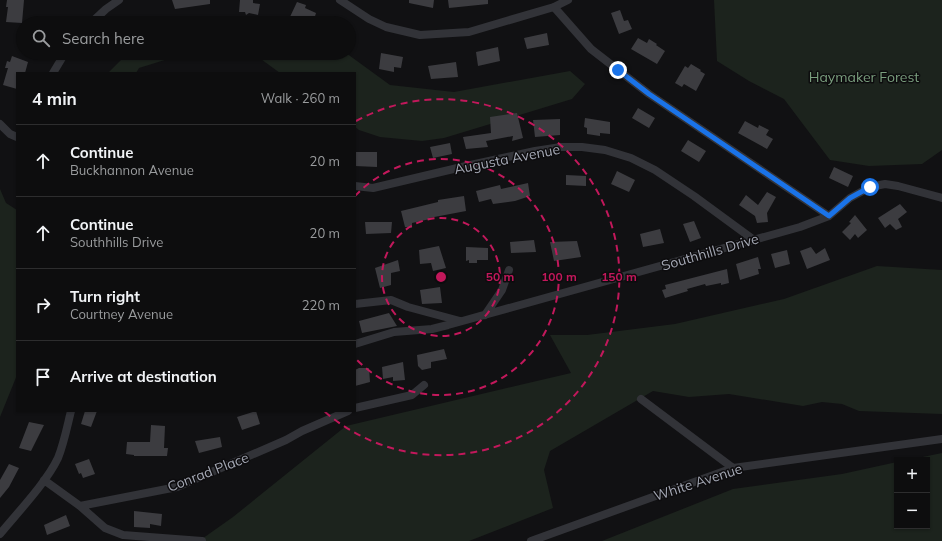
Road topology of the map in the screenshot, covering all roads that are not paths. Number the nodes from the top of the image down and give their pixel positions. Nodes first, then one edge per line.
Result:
1 (119, 0) edge
2 (340, 0) edge
3 (568, 0) edge
4 (554, 6) junction
5 (98, 16) edge
6 (61, 60) edge
7 (54, 72) edge
8 (0, 124) edge
9 (16, 137) edge
10 (356, 186) edge
11 (374, 188) junction
12 (356, 192) edge
13 (942, 198) edge
14 (829, 216) junction
15 (754, 240) junction
16 (509, 270) dead end
17 (356, 304) edge
18 (484, 315) junction
19 (461, 321) junction
20 (356, 344) edge
21 (424, 385) dead end
22 (641, 399) dead end
23 (356, 408) edge
24 (71, 412) edge
25 (346, 412) edge
26 (942, 439) edge
27 (733, 468) junction
28 (44, 480) junction
29 (80, 506) junction
30 (0, 534) edge
31 (202, 541) edge
32 (532, 541) edge

1 - 5 street
2 - 4 street
3 - 4 street
4 - 14 street
6 - 7 street
8 - 9 street
10 - 11 street, Augusta Avenue
11 - 12 street
11 - 15 street, Augusta Avenue
13 - 14 street, Southhills Drive
14 - 15 street, Southhills Drive
15 - 18 street, Southhills Drive
16 - 18 street
17 - 19 street
18 - 19 street, Southhills Drive
19 - 20 street, Southhills Drive
21 - 23 street
22 - 27 street
24 - 28 street
25 - 29 street, Conrad Place
26 - 27 street, White Avenue
27 - 32 street, White Avenue
28 - 29 street
28 - 30 street
29 - 31 street

